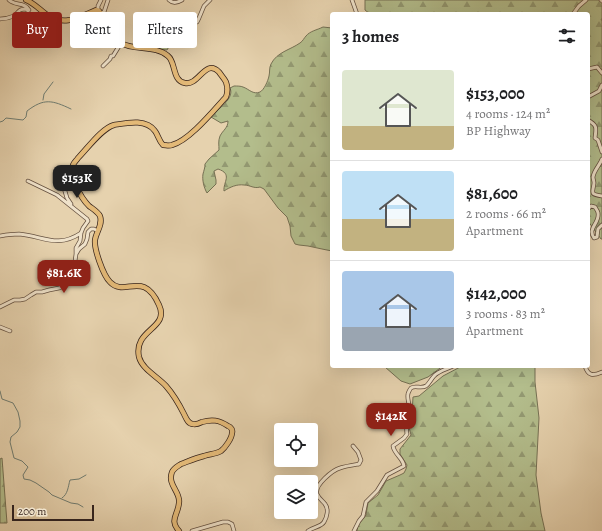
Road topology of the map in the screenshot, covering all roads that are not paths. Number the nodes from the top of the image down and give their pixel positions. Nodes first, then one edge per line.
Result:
1 (9, 0) edge
2 (26, 0) edge
3 (101, 0) edge
4 (108, 0) edge
5 (169, 0) edge
6 (182, 0) edge
7 (210, 0) edge
8 (352, 0) edge
9 (586, 0) edge
10 (99, 11) junction
11 (356, 12) edge
12 (574, 12) edge
13 (0, 19) edge
14 (197, 22) dead end
15 (125, 46) edge
16 (117, 48) edge
17 (103, 66) dead end
18 (590, 69) edge
19 (602, 73) edge
20 (602, 85) edge
21 (590, 96) edge
22 (590, 122) edge
23 (602, 152) edge
24 (602, 159) edge
25 (28, 181) dead end
26 (64, 188) dead end
27 (602, 196) edge
28 (590, 207) edge
29 (82, 215) junction
30 (602, 225) edge
31 (98, 231) junction
32 (81, 234) junction
33 (0, 236) edge
34 (76, 254) junction
35 (0, 307) edge
36 (0, 327) edge
37 (10, 331) dead end
38 (449, 368) edge
39 (585, 368) edge
40 (602, 372) edge
41 (353, 446) dead end
42 (179, 531) edge
43 (192, 531) edge
44 (234, 531) edge
45 (308, 531) edge
46 (354, 531) edge

1 - 13 street
2 - 10 highway
3 - 10 street
4 - 10 street
5 - 6 street
7 - 14 street
8 - 11 street
9 - 12 street
15 - 31 highway
16 - 17 street
18 - 19 street
20 - 21 street
22 - 23 street
24 - 27 street
25 - 29 street
26 - 29 street
28 - 30 street
29 - 32 street
31 - 34 street
31 - 42 highway
32 - 33 street
32 - 34 street
34 - 35 street
36 - 37 street
38 - 46 street
39 - 40 street
41 - 45 street
43 - 44 street

